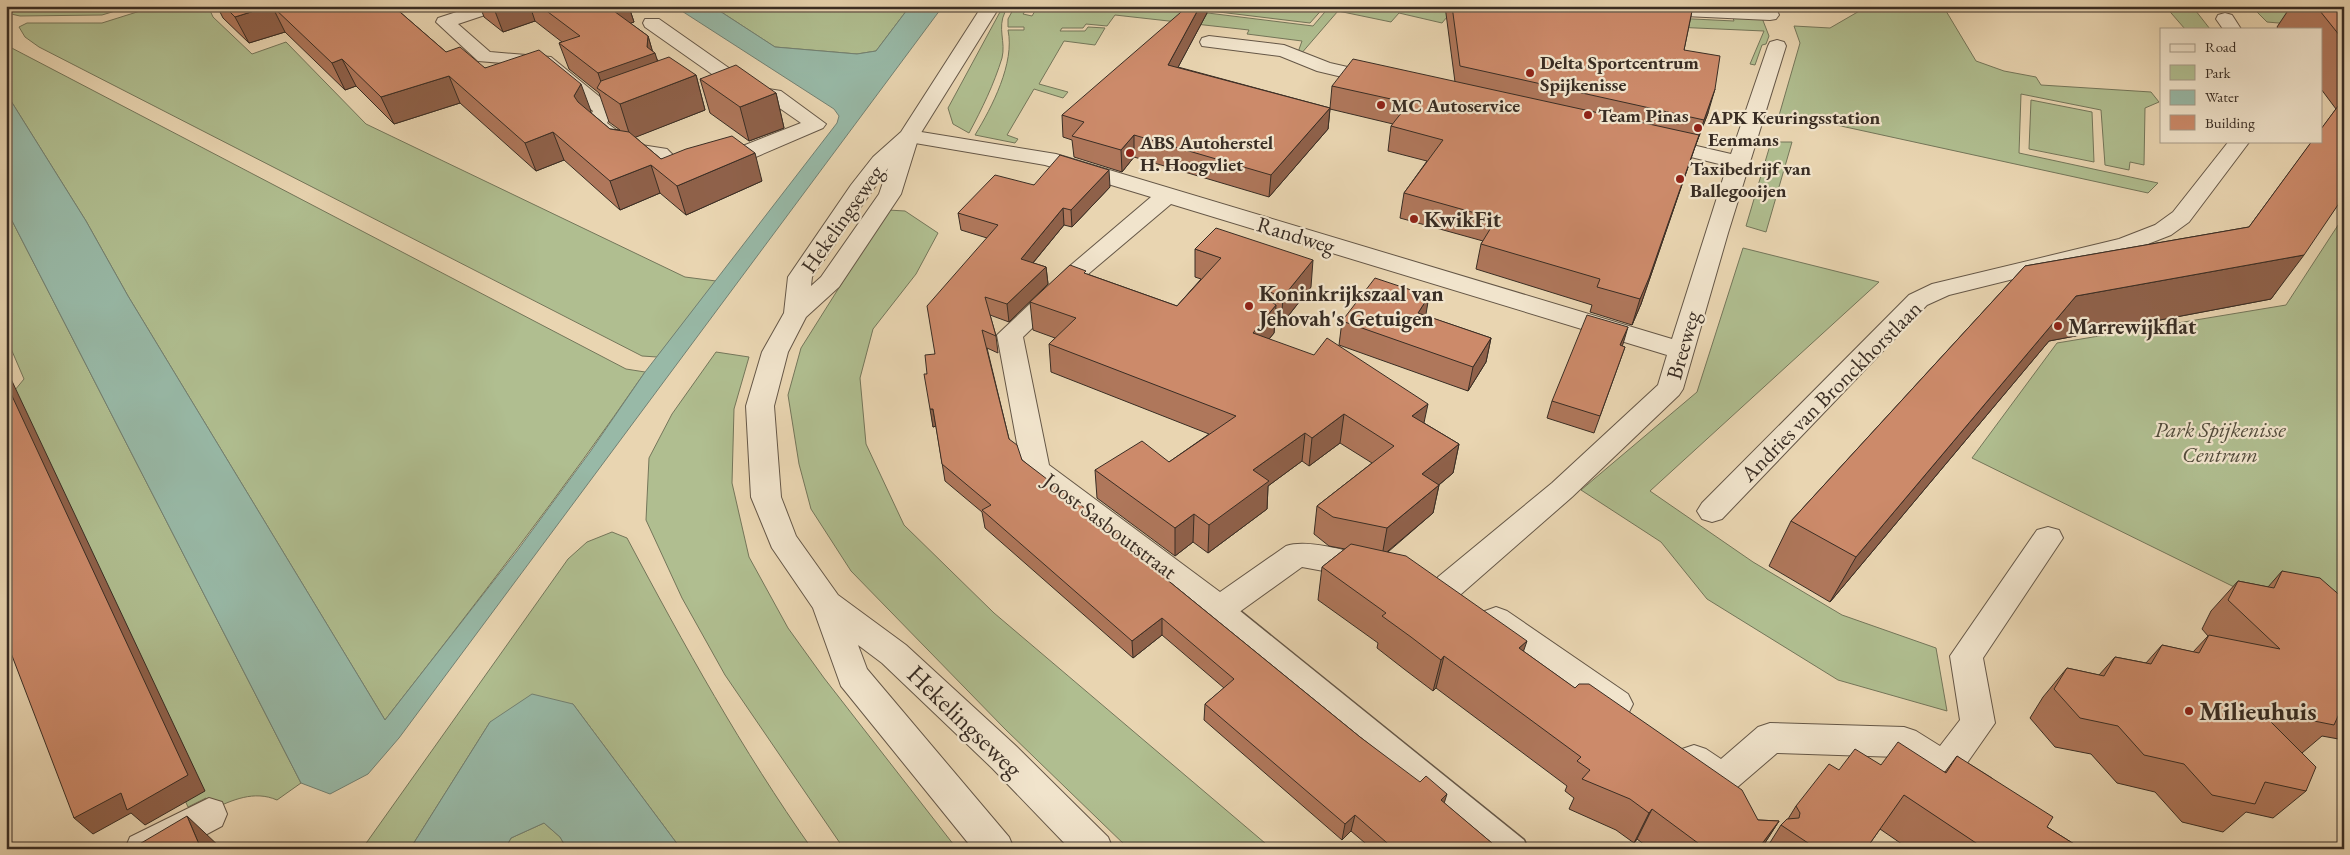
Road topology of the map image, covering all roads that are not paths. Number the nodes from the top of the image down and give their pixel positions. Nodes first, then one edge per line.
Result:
1 (494, 6) edge
2 (991, 6) edge
3 (1578, 6) edge
4 (1622, 7) edge
5 (1768, 11) edge
6 (652, 23) dead end
7 (1209, 42) dead end
8 (1777, 46) dead end
9 (717, 68) junction
10 (691, 78) edge
11 (1399, 84) edge
12 (909, 136) junction
13 (1635, 138) edge
14 (2239, 142) edge
15 (1739, 162) junction
16 (1168, 195) junction
17 (1680, 350) junction
18 (1712, 511) dead end
19 (2048, 538) dead end
20 (1368, 567) edge
21 (827, 604) junction
22 (1220, 609) junction
23 (1641, 722) edge
24 (1673, 745) edge
25 (1944, 767) junction
26 (2001, 803) edge
27 (209, 814) dead end
28 (143, 849) edge
29 (996, 849) edge
30 (1095, 849) edge
31 (1514, 849) edge

1 - 9 street
2 - 12 street, Hekelingseweg
3 - 4 street
4 - 5 street
6 - 9 street
7 - 11 street
8 - 15 street, Breeweg
9 - 10 street
12 - 16 street, Randweg
12 - 21 street, Hekelingseweg
13 - 15 street
14 - 18 street, Andries van Bronckhorstlaan
15 - 17 street, Breeweg
16 - 17 street, Randweg
16 - 22 street, Joost Sasboutstraat
17 - 23 street, Breeweg
19 - 25 street
20 - 22 street
21 - 29 street, Hekelingseweg
21 - 30 street, Hekelingseweg
22 - 31 street
24 - 25 street
25 - 26 street
27 - 28 street

